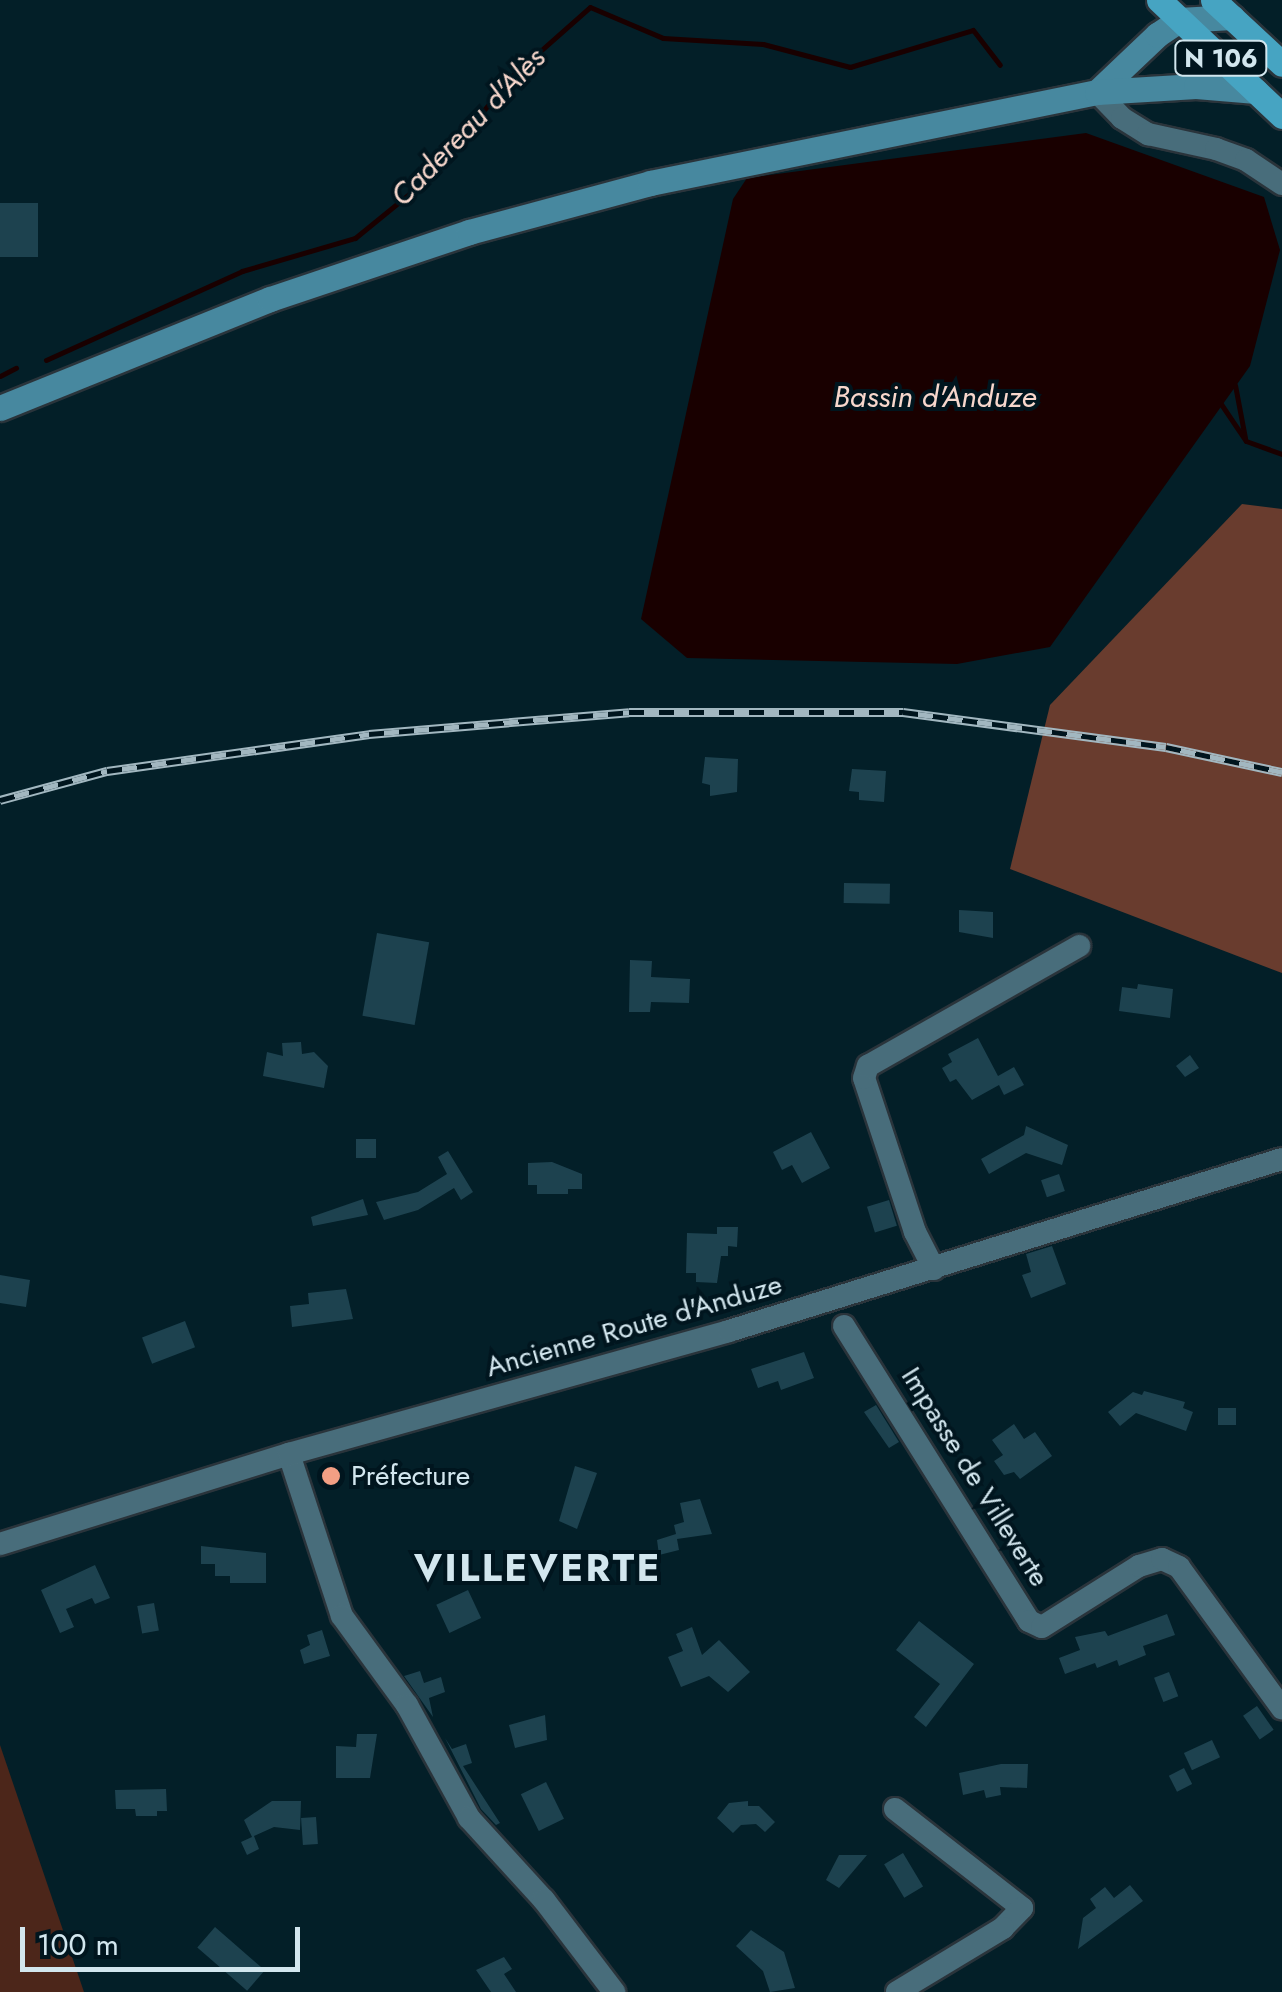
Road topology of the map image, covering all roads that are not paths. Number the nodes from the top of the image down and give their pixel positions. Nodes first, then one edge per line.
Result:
1 (1159, 0) edge
2 (1222, 9) edge
3 (1180, 20) junction
4 (1282, 64) edge
5 (1256, 91) junction
6 (1097, 92) junction
7 (1282, 116) edge
8 (1282, 184) edge
9 (0, 408) edge
10 (1079, 946) dead end
11 (1282, 1159) edge
12 (934, 1269) junction
13 (844, 1326) dead end
14 (289, 1454) junction
15 (0, 1544) edge
16 (1282, 1708) edge
17 (895, 1809) dead end
18 (614, 1992) edge
19 (897, 1992) edge

1 - 3 main road, N 106
2 - 3 main road
2 - 4 main road, N 106
3 - 5 main road, N 106
3 - 6 main road
5 - 6 main road
5 - 7 main road, N 106
6 - 8 street
6 - 9 main road
10 - 12 street
11 - 12 street, Ancienne Route d'Anduze
12 - 14 street, Ancienne Route d'Anduze
13 - 16 street, Impasse de Villeverte
14 - 15 street, Ancienne Route d'Anduze
14 - 18 street
17 - 19 street

